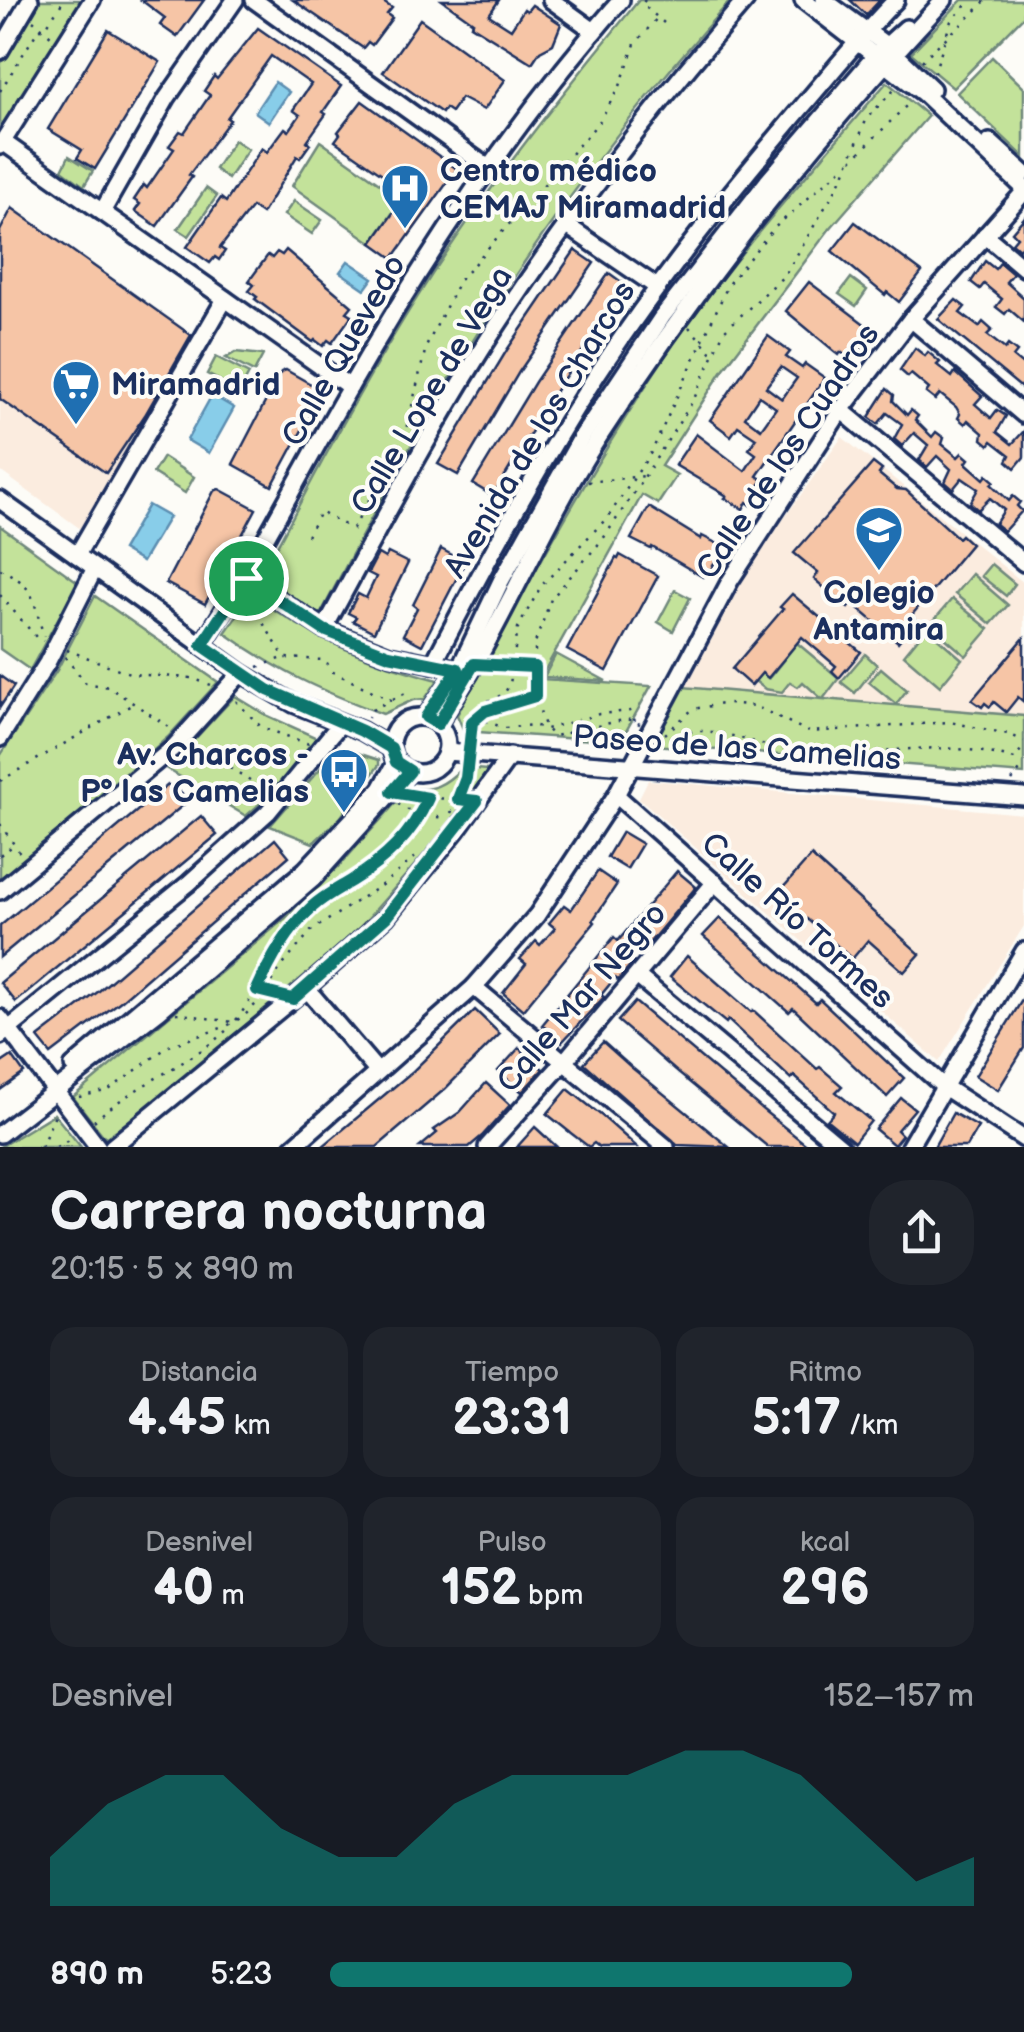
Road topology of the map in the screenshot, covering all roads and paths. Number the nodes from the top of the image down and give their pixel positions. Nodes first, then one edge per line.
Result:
1 (64, 0) edge
2 (92, 0) edge
3 (236, 0) edge
4 (254, 0) edge
5 (551, 0) edge
6 (622, 0) edge
7 (645, 0) edge
8 (746, 0) edge
9 (803, 0) edge
10 (824, 0) edge
11 (896, 0) edge
12 (933, 0) edge
13 (944, 0) edge
14 (971, 0) edge
15 (986, 0) edge
16 (29, 8) edge
17 (658, 17) junction
18 (664, 22) dead end
19 (42, 29) junction
20 (594, 31) junction
21 (862, 36) junction
22 (946, 37) junction
23 (58, 42) dead end
24 (0, 50) edge
25 (886, 55) junction
26 (909, 75) junction
27 (924, 88) junction
28 (0, 91) edge
29 (1, 144) edge
30 (848, 163) junction
31 (490, 169) junction
32 (1024, 173) edge
33 (1024, 190) edge
34 (102, 212) junction
35 (566, 225) junction
36 (985, 235) junction
37 (1024, 268) edge
38 (657, 287) junction
39 (225, 299) junction
40 (911, 318) junction
41 (688, 326) dead end
42 (702, 341) junction
43 (714, 355) junction
44 (350, 387) junction
45 (842, 410) junction
46 (1024, 415) edge
47 (636, 476) junction
48 (645, 476) junction
49 (586, 482) dead end
50 (0, 500) edge
51 (353, 529) junction
52 (308, 536) dead end
53 (1024, 540) edge
54 (354, 545) dead end
55 (77, 555) junction
56 (1018, 558) edge
57 (96, 568) junction
58 (246, 578) junction
59 (0, 595) edge
60 (229, 603) junction
61 (324, 630) junction
62 (202, 645) junction
63 (55, 646) junction
64 (285, 658) junction
65 (433, 664) junction
66 (467, 666) junction
67 (535, 667) junction
68 (511, 668) junction
69 (241, 672) junction
70 (408, 692) dead end
71 (535, 696) junction
72 (391, 700) junction
73 (134, 704) junction
74 (480, 716) junction
75 (432, 721) junction
76 (340, 724) junction
77 (645, 729) junction
78 (394, 730) junction
79 (546, 730) junction
80 (362, 731) junction
81 (184, 737) junction
82 (0, 738) edge
83 (1024, 743) edge
84 (446, 747) junction
85 (469, 749) junction
86 (510, 756) junction
87 (399, 760) junction
88 (632, 761) junction
89 (1024, 764) edge
90 (0, 781) edge
91 (1016, 787) edge
92 (392, 792) junction
93 (616, 796) junction
94 (1024, 796) edge
95 (428, 798) junction
96 (458, 799) junction
97 (278, 800) junction
98 (448, 818) dead end
99 (0, 824) edge
100 (14, 844) junction
101 (425, 848) dead end
102 (0, 855) edge
103 (29, 867) junction
104 (716, 882) junction
105 (0, 891) edge
106 (1024, 951) edge
107 (636, 976) junction
108 (474, 987) junction
109 (257, 990) junction
110 (266, 992) junction
111 (299, 994) junction
112 (160, 1010) junction
113 (234, 1022) junction
114 (3, 1028) edge
115 (564, 1062) junction
116 (377, 1071) junction
117 (943, 1086) junction
118 (57, 1094) junction
119 (0, 1121) edge
120 (85, 1130) junction
121 (0, 1134) edge
122 (1024, 1139) edge
123 (41, 1147) edge
124 (56, 1147) edge
125 (98, 1147) edge
126 (112, 1147) edge
127 (293, 1147) edge
128 (488, 1147) edge
129 (666, 1147) edge
130 (841, 1147) edge
131 (909, 1147) edge

1 - 19 path
2 - 29 street
3 - 34 street
4 - 31 street
5 - 20 street
6 - 20 street, Calle Quevedo
7 - 17 path
8 - 35 street, Calle Lope de Vega
9 - 21 street
10 - 21 street
11 - 21 street, Avenida de los Charcos
12 - 25 street, Avenida de los Charcos
13 - 25 street, Avenida de los Charcos
14 - 22 path
15 - 22 path
16 - 19 path
16 - 24 street
17 - 18 path
17 - 51 path
19 - 23 path
19 - 28 path
20 - 31 street, Calle Quevedo
21 - 25 street
21 - 38 street, Avenida de los Charcos
22 - 26 path
22 - 27 path
25 - 26 street
25 - 66 street, Avenida de los Charcos
26 - 27 street
26 - 30 path
27 - 30 path
27 - 32 street
27 - 33 street
29 - 34 street
30 - 42 path
30 - 43 path
31 - 44 street, Calle Quevedo
33 - 36 street, Calle de los Cuadros
34 - 39 street
35 - 38 street
35 - 61 street, Calle Lope de Vega
36 - 37 street
36 - 40 street, Calle de los Cuadros
38 - 65 street, Avenida de los Charcos
39 - 44 street
39 - 55 street
40 - 45 street, Calle de los Cuadros
40 - 46 street
41 - 42 path
42 - 43 path
42 - 47 path
43 - 48 path
44 - 58 street, Calle Quevedo
45 - 56 street
45 - 77 street, Calle de los Cuadros
47 - 48 path
47 - 49 path
47 - 68 path
48 - 67 path
50 - 55 street
51 - 52 path
51 - 54 path
53 - 56 street
55 - 57 street
57 - 62 street
57 - 63 street
58 - 60 street, Calle Quevedo
58 - 61 street
59 - 63 path
60 - 62 street, Calle Quevedo
60 - 64 path
61 - 65 street
62 - 69 street
63 - 73 path
63 - 82 street
64 - 69 path
64 - 72 path
65 - 66 street
66 - 68 path
66 - 75 street, Avenida de los Charcos
67 - 68 path
67 - 71 path
68 - 74 path
69 - 76 street
69 - 81 street
70 - 72 path
71 - 74 path
71 - 79 path
72 - 80 path
73 - 81 path
73 - 90 path
74 - 79 path
74 - 85 path
75 - 78 street
75 - 84 street
76 - 80 street
76 - 97 street
77 - 79 path
77 - 79 path
77 - 83 path
77 - 83 path
77 - 88 street, Calle de los Cuadros
78 - 80 street
78 - 87 street
80 - 87 street
81 - 97 path
81 - 103 street
84 - 85 street, Paseo de las Camelias
84 - 87 street
85 - 86 street, Paseo de las Camelias
85 - 88 street, Paseo de las Camelias
85 - 96 path
86 - 88 street, Paseo de las Camelias
86 - 111 street
87 - 92 street
87 - 118 street
88 - 91 street, Paseo de las Camelias
88 - 93 street, Calle de los Cuadros
88 - 94 street, Paseo de las Camelias
89 - 91 path
92 - 95 path
92 - 112 street
93 - 104 street, Calle Río Tormes
93 - 108 street, Calle de los Cuadros
95 - 96 path
95 - 109 path
96 - 98 path
97 - 114 street
99 - 100 path
100 - 102 path
100 - 103 path
101 - 110 path
103 - 105 street
104 - 107 street, Calle Mar Negro
104 - 117 street, Calle Río Tormes
106 - 117 street
107 - 115 street, Calle Mar Negro
107 - 130 street
108 - 115 street
108 - 116 street, Calle de los Cuadros
109 - 110 path
109 - 113 path
110 - 111 path
110 - 113 path
111 - 116 street
111 - 126 street
112 - 113 path
112 - 118 street
113 - 118 path
113 - 120 path
114 - 118 street
115 - 128 street, Calle Mar Negro
115 - 129 street
116 - 127 street, Calle de los Cuadros
117 - 122 street, Calle Río Tormes
117 - 131 street
118 - 119 street
118 - 120 street
118 - 121 street
118 - 123 path
120 - 124 path
120 - 125 street

